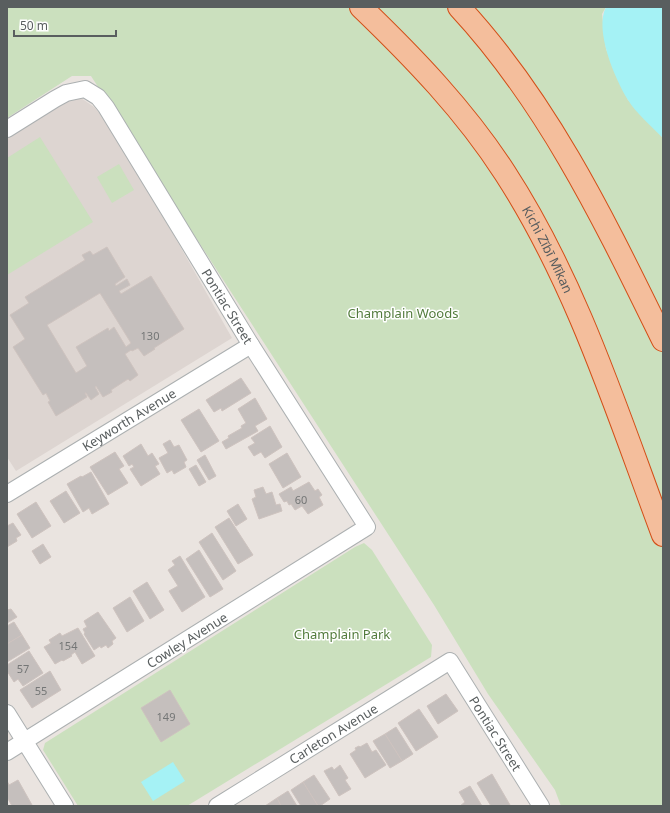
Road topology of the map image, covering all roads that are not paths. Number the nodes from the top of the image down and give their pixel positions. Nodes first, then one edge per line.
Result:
1 (361, 7) edge
2 (459, 7) edge
3 (7, 129) edge
4 (663, 340) edge
5 (251, 344) junction
6 (7, 494) edge
7 (660, 526) edge
8 (367, 528) joint
9 (450, 661) joint
10 (7, 713) edge
11 (24, 741) junction
12 (7, 752) edge
13 (65, 806) edge
14 (217, 806) edge
15 (541, 806) edge

1 - 7 highway, Kichi Zībī Mīkan
2 - 4 highway
3 - 5 street, Pontiac Street
5 - 6 street, Keyworth Avenue
5 - 8 street, Pontiac Street
8 - 11 street, Cowley Avenue
9 - 14 street, Carleton Avenue
9 - 15 street, Pontiac Street
10 - 11 street
11 - 12 street, Cowley Avenue
11 - 13 street

